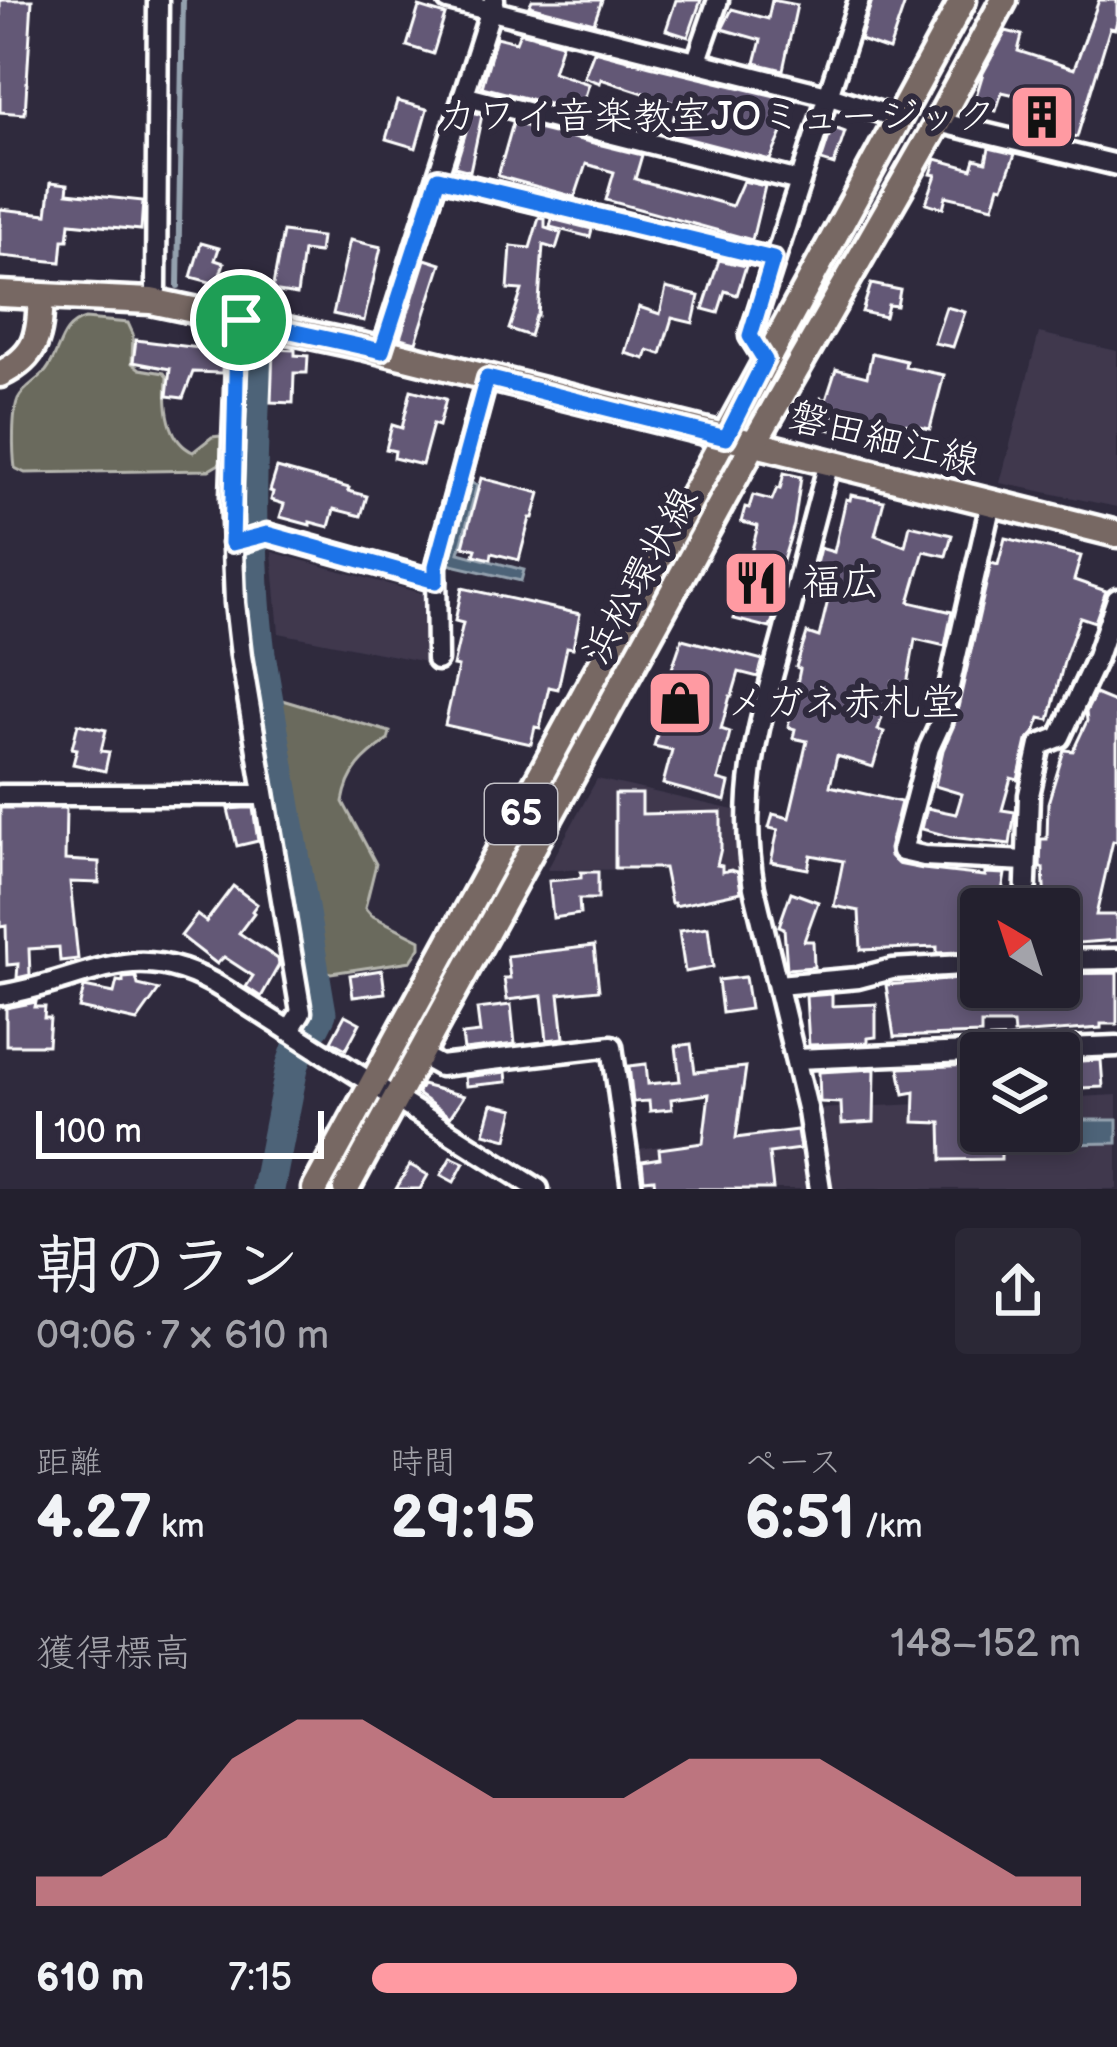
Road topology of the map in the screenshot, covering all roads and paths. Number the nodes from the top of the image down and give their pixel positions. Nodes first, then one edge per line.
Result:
1 (158, 0) edge
2 (448, 0) edge
3 (718, 0) edge
4 (859, 0) edge
5 (963, 0) edge
6 (1004, 0) edge
7 (492, 6) edge
8 (695, 63) junction
9 (827, 95) junction
10 (463, 96) junction
11 (900, 118) junction
12 (938, 122) junction
13 (1117, 166) edge
14 (438, 178) junction
15 (799, 181) junction
16 (773, 259) junction
17 (0, 294) edge
18 (40, 296) junction
19 (154, 302) junction
20 (241, 320) junction
21 (382, 351) junction
22 (765, 360) junction
23 (0, 374) edge
24 (487, 378) junction
25 (726, 438) junction
26 (754, 445) junction
27 (829, 463) junction
28 (992, 503) junction
29 (1117, 534) edge
30 (244, 541) junction
31 (436, 573) junction
32 (1117, 599) edge
33 (437, 660) dead end
34 (0, 795) edge
35 (265, 795) junction
36 (1026, 861) junction
37 (1025, 888) edge
38 (1117, 958) edge
39 (1080, 959) edge
40 (960, 965) edge
41 (778, 985) junction
42 (0, 995) edge
43 (289, 1031) junction
44 (1117, 1046) edge
45 (420, 1054) junction
46 (796, 1059) junction
47 (373, 1084) junction
48 (396, 1098) junction
49 (315, 1189) edge
50 (346, 1189) edge
51 (538, 1189) edge
52 (632, 1189) edge
53 (820, 1189) edge

1 - 19 street
2 - 7 street
3 - 8 street
4 - 9 street
5 - 11 main road, 浜松環状線 / 65
6 - 12 main road, 浜松環状線 / 65
7 - 8 street
7 - 10 street
8 - 9 street
9 - 11 street
9 - 15 street
10 - 14 street
10 - 15 street
11 - 22 main road, 浜松環状線 / 65
12 - 13 street
12 - 26 main road, 浜松環状線 / 65
14 - 16 street
14 - 21 street
15 - 16 street
16 - 22 street
17 - 18 main road, 磐田細江線
18 - 19 main road, 磐田細江線
18 - 23 main road
19 - 20 main road, 磐田細江線
20 - 21 main road, 磐田細江線
20 - 30 street
21 - 24 main road, 磐田細江線
22 - 25 main road, 浜松環状線 / 65
24 - 25 main road, 磐田細江線
24 - 31 street
25 - 26 main road, 磐田細江線
25 - 47 main road, 浜松環状線 / 65
26 - 27 main road, 磐田細江線
26 - 45 main road, 浜松環状線 / 65
27 - 28 main road, 磐田細江線
27 - 41 street
28 - 29 main road, 磐田細江線
28 - 36 street
30 - 31 street
30 - 35 street
31 - 33 street
32 - 36 street
34 - 35 street
35 - 43 street
36 - 37 street
38 - 39 street
40 - 41 street
41 - 46 street
42 - 43 street
43 - 47 street
44 - 46 street
45 - 48 main road, 浜松環状線 / 65
45 - 52 street
46 - 53 street
47 - 48 street
47 - 49 main road, 浜松環状線 / 65
48 - 50 main road, 浜松環状線 / 65
48 - 51 street

